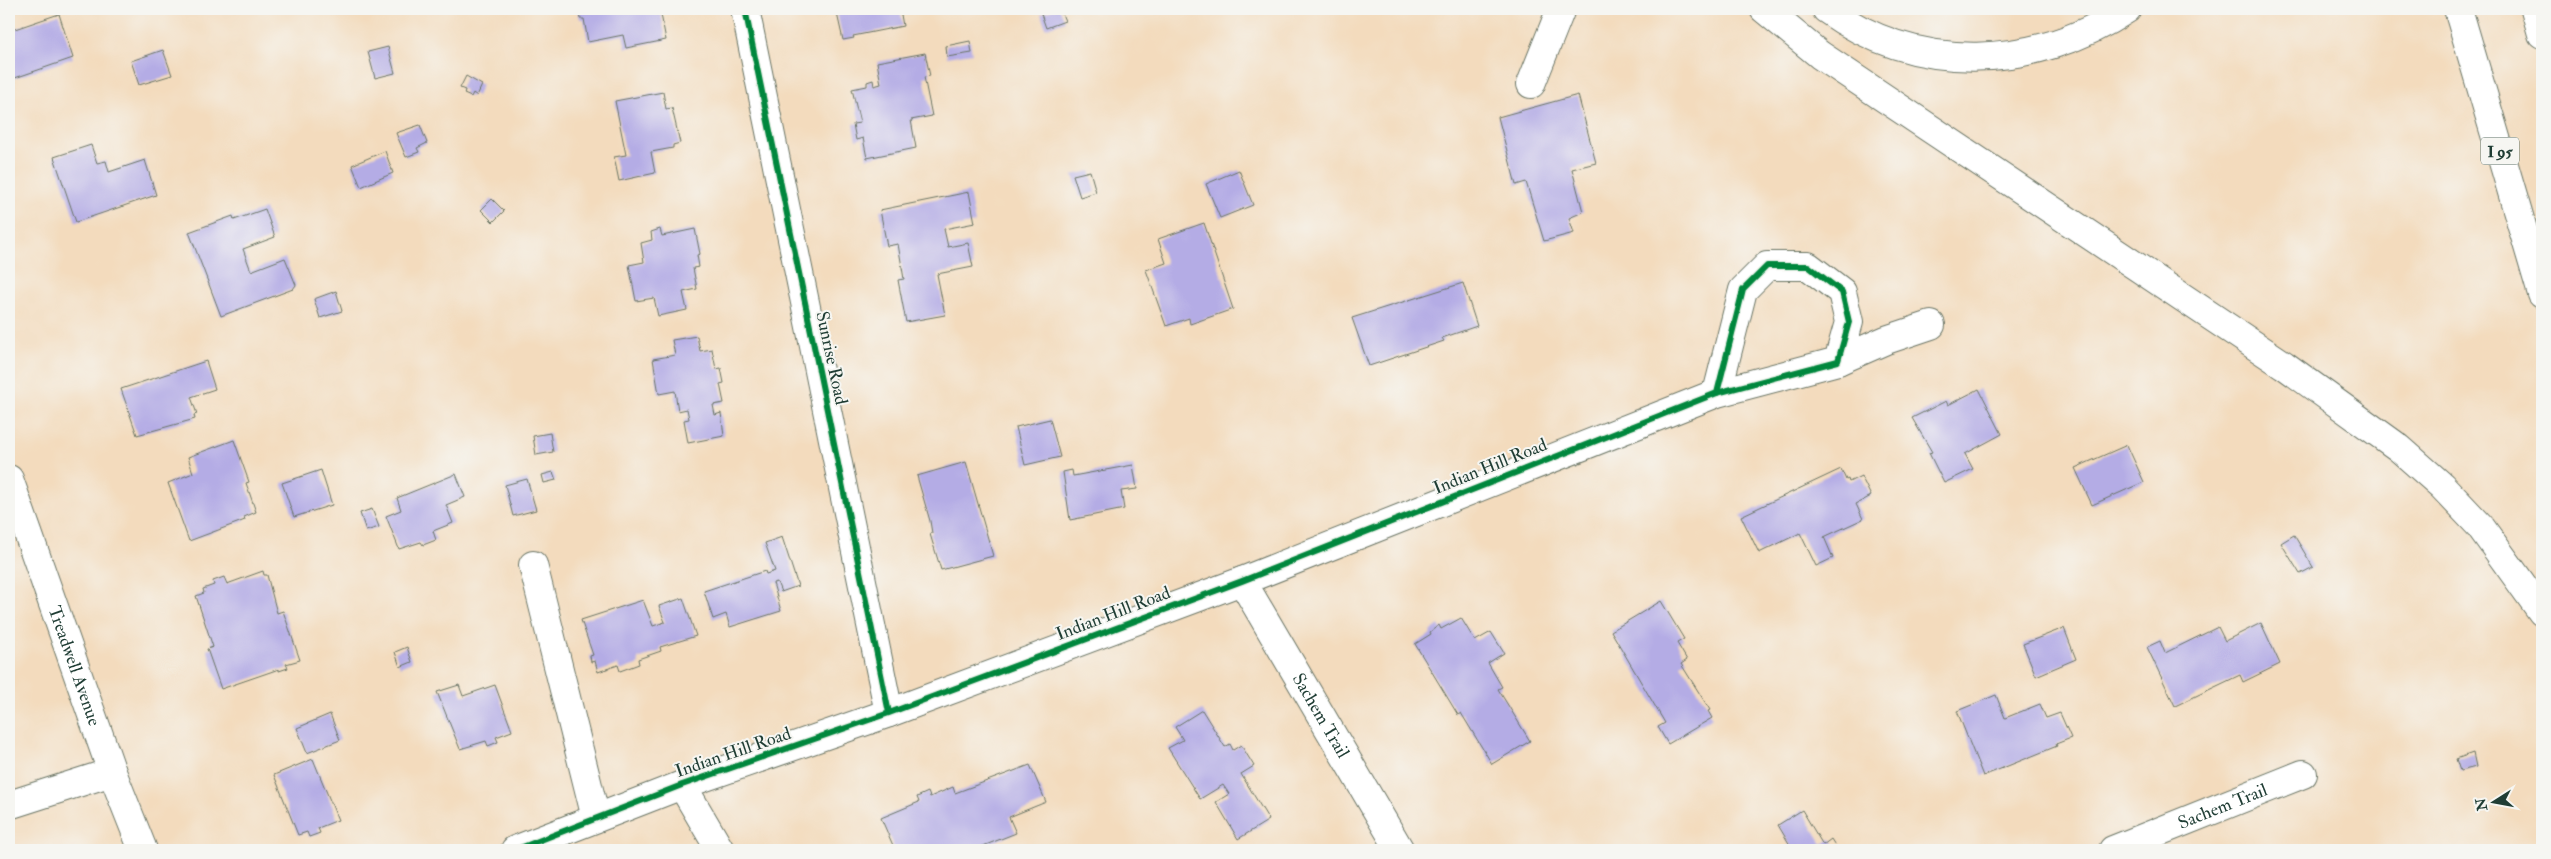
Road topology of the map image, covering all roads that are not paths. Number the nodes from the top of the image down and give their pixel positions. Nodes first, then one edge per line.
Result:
1 (745, 9) edge
2 (1561, 9) edge
3 (1764, 9) edge
4 (1826, 9) edge
5 (2127, 9) edge
6 (2458, 9) edge
7 (2535, 9) edge
8 (2542, 34) edge
9 (1531, 84) dead end
10 (2542, 294) edge
11 (1931, 325) dead end
12 (1838, 360) junction
13 (1717, 393) junction
14 (9, 479) edge
15 (534, 566) dead end
16 (1242, 581) junction
17 (2542, 612) edge
18 (889, 713) junction
19 (112, 772) junction
20 (2303, 774) dead end
21 (682, 785) junction
22 (9, 805) edge
23 (596, 818) junction
24 (143, 850) edge
25 (515, 850) edge
26 (720, 850) edge
27 (1400, 850) edge
28 (2114, 850) edge

1 - 18 main road, Sunrise Road
2 - 9 main road
3 - 17 main road
4 - 5 main road
6 - 10 main road, I 95
7 - 8 main road
11 - 12 main road, Indian Hill Road
12 - 13 main road, Indian Hill Road
12 - 13 main road
13 - 16 main road, Indian Hill Road
14 - 19 main road, Treadwell Avenue
15 - 23 main road
16 - 18 main road, Indian Hill Road
16 - 27 main road, Sachem Trail
18 - 21 main road, Indian Hill Road
19 - 22 main road
19 - 24 main road, Treadwell Avenue
20 - 28 main road, Sachem Trail
21 - 23 main road, Indian Hill Road
21 - 26 main road
23 - 25 main road, Indian Hill Road

